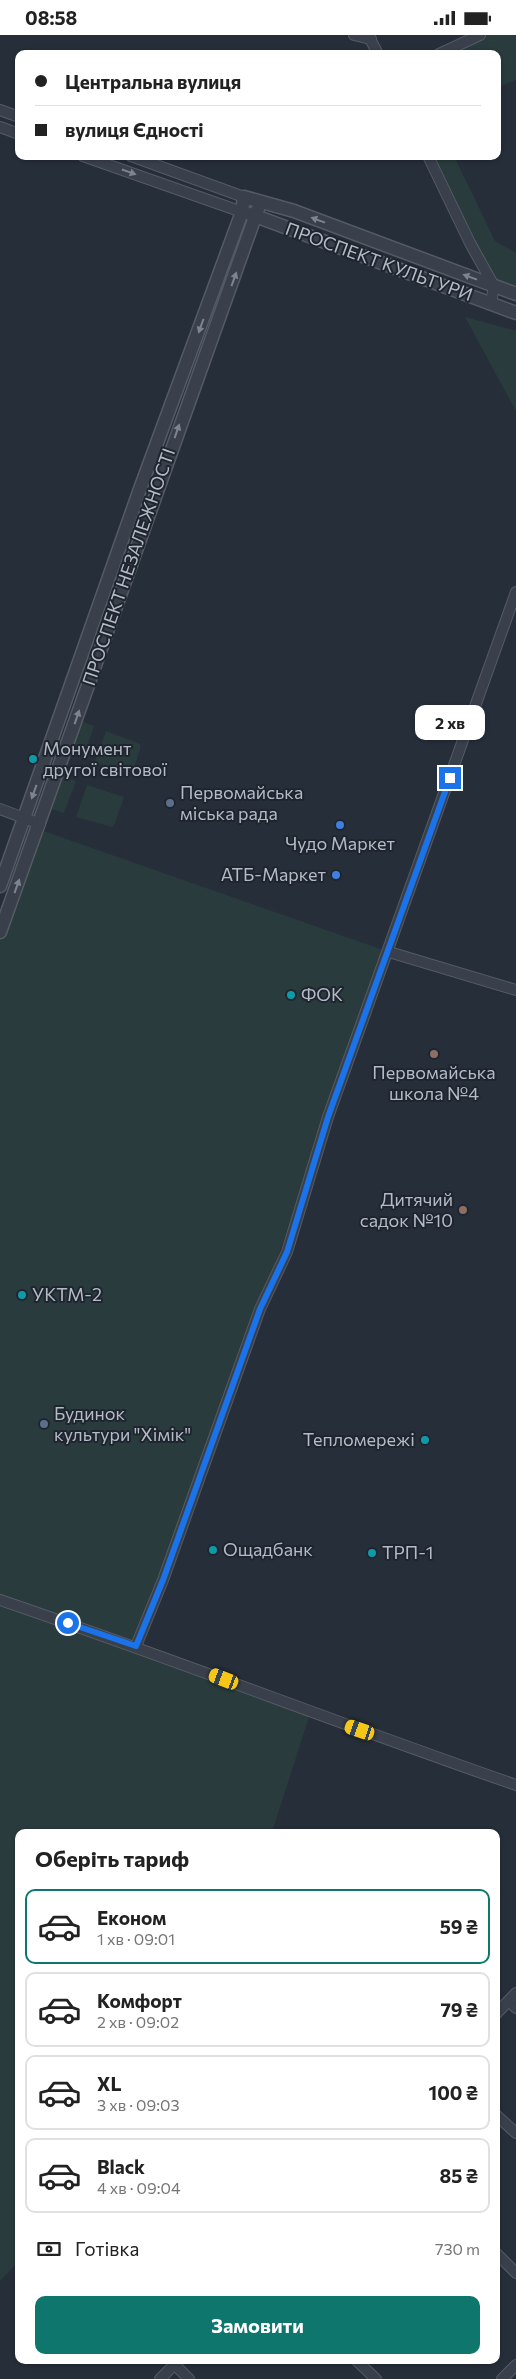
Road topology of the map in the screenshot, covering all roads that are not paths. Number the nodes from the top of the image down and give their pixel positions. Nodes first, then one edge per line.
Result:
1 (354, 35) edge
2 (480, 35) edge
3 (370, 37) edge
4 (376, 50) edge
5 (448, 50) edge
6 (0, 110) edge
7 (15, 116) edge
8 (0, 127) edge
9 (15, 133) edge
10 (94, 160) edge
11 (142, 160) edge
12 (430, 160) edge
13 (205, 182) junction
14 (244, 197) junction
15 (199, 198) junction
16 (260, 203) junction
17 (242, 212) junction
18 (257, 217) junction
19 (494, 286) junction
20 (516, 294) edge
21 (490, 303) junction
22 (516, 313) edge
23 (171, 410) junction
24 (184, 414) junction
25 (516, 592) edge
26 (0, 809) edge
27 (24, 818) junction
28 (39, 826) junction
29 (0, 886) edge
30 (0, 932) edge
31 (388, 952) junction
32 (516, 990) edge
33 (0, 1600) edge
34 (136, 1646) junction
35 (516, 1785) edge
36 (516, 1993) edge
37 (512, 2004) edge
38 (500, 2012) edge
39 (500, 2119) edge
40 (516, 2133) edge
41 (500, 2257) edge
42 (516, 2273) edge
43 (175, 2364) edge
44 (178, 2364) edge
45 (360, 2364) edge
46 (516, 2365) edge
47 (160, 2379) edge
48 (189, 2379) edge
49 (376, 2379) edge
50 (502, 2379) edge

1 - 3 street
2 - 5 street
3 - 4 street
6 - 7 street
8 - 9 street
10 -> 15 street
11 - 13 street
12 - 19 street
13 - 14 street
13 - 15 street
14 - 16 street, ПРОСПЕКТ КУЛЬТУРИ
14 - 17 street, ПРОСПЕКТ НЕЗАЛЕЖНОСТІ
15 - 17 street
16 - 18 street, ПРОСПЕКТ НЕЗАЛЕЖНОСТІ
19 -> 16 street, ПРОСПЕКТ КУЛЬТУРИ
17 - 18 street, ПРОСПЕКТ КУЛЬТУРИ
17 -> 23 street, ПРОСПЕКТ НЕЗАЛЕЖНОСТІ
18 - 21 street, ПРОСПЕКТ КУЛЬТУРИ
24 -> 18 street, ПРОСПЕКТ НЕЗАЛЕЖНОСТІ
19 - 20 street, ПРОСПЕКТ КУЛЬТУРИ
19 - 21 street
21 - 22 street, ПРОСПЕКТ КУЛЬТУРИ
23 - 24 street
23 -> 27 street, ПРОСПЕКТ НЕЗАЛЕЖНОСТІ
28 -> 24 street, ПРОСПЕКТ НЕЗАЛЕЖНОСТІ
25 - 31 street
26 - 27 street
27 - 28 street
27 - 29 street, ПРОСПЕКТ НЕЗАЛЕЖНОСТІ
30 -> 28 street, ПРОСПЕКТ НЕЗАЛЕЖНОСТІ
31 - 32 street
31 - 34 street
33 - 34 street
34 - 35 street
36 - 37 street
37 - 38 street
39 - 40 street
41 - 42 street
43 - 47 street
44 - 48 street
45 - 49 street
46 - 50 street

